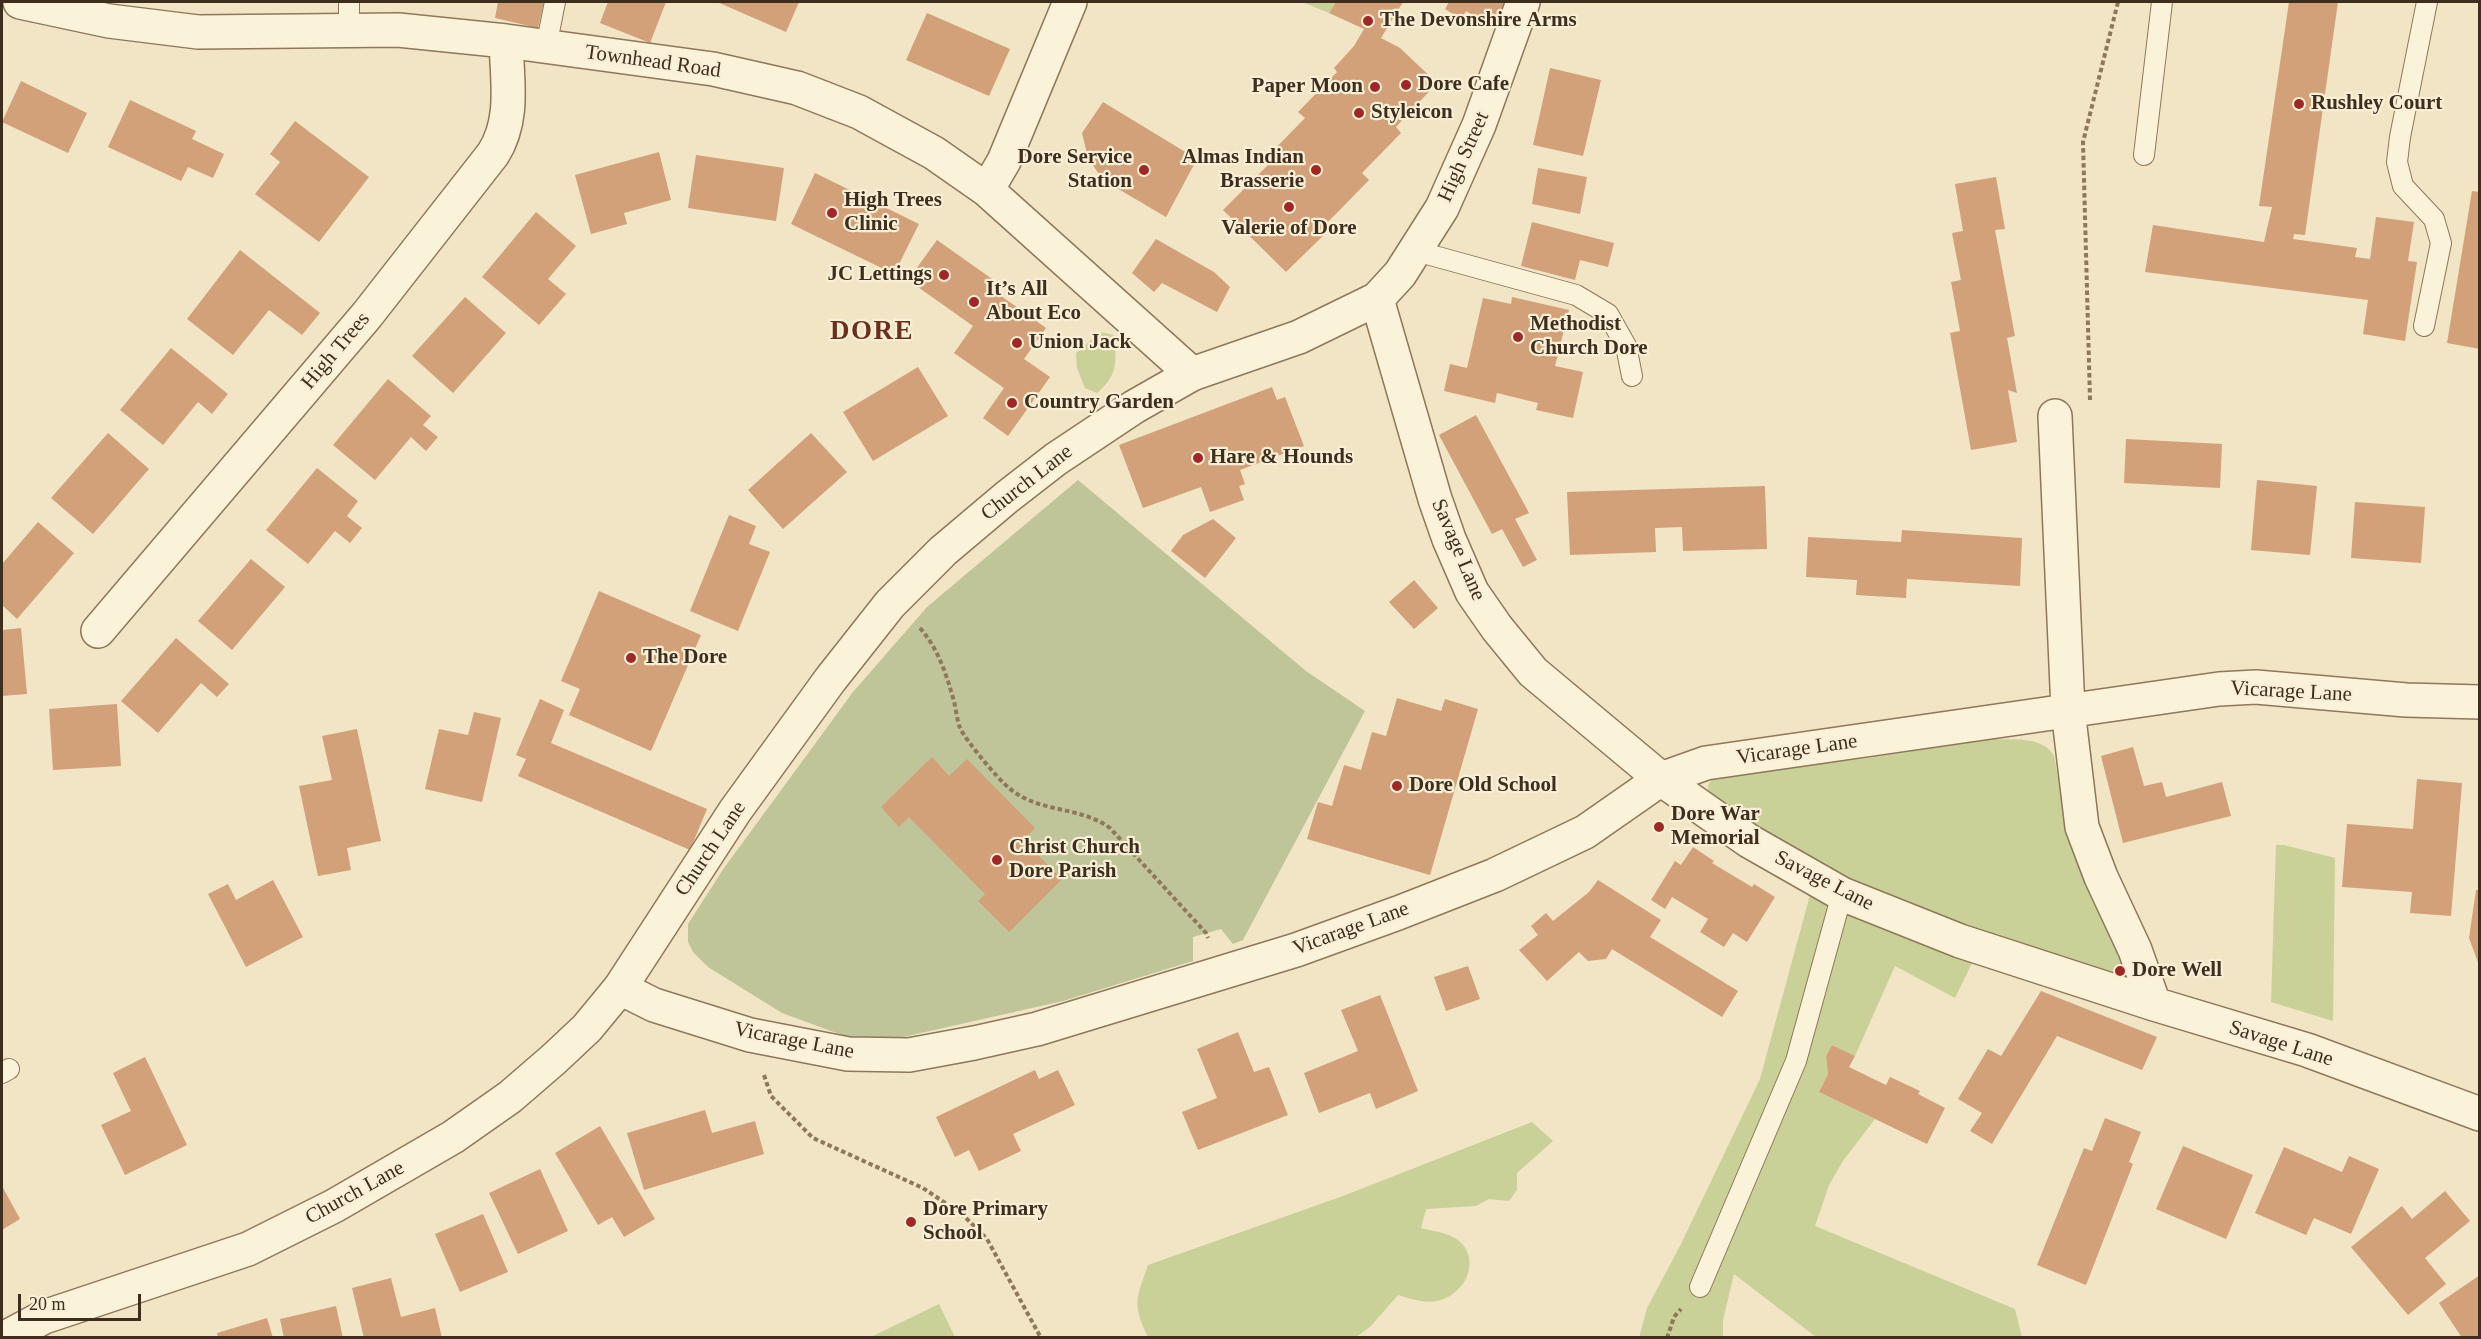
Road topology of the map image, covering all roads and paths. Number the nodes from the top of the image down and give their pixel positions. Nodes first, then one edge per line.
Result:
1 (20, 2) edge
2 (555, 2) edge
3 (1070, 2) edge
4 (1523, 2) edge
5 (2118, 2) edge
6 (2162, 2) edge
7 (2427, 2) edge
8 (349, 16) edge
9 (506, 41) junction
10 (546, 46) junction
11 (2144, 154) dead end
12 (987, 190) junction
13 (1416, 250) junction
14 (1377, 299) junction
15 (2424, 326) dead end
16 (1191, 374) junction
17 (1632, 376) dead end
18 (2090, 401) dead end
19 (2055, 416) dead end
20 (890, 604) junction
21 (98, 631) dead end
22 (2480, 702) edge
23 (2067, 711) junction
24 (1661, 779) junction
25 (1842, 894) junction
26 (1219, 973) junction
27 (620, 988) junction
28 (2154, 1004) junction
29 (750, 1035) junction
30 (2480, 1114) edge
31 (1700, 1287) dead end
32 (5, 1338) edge
33 (1041, 1338) edge

1 - 8 street, Townhead Road
2 - 10 lane
3 - 12 street
4 - 13 street, High Street
5 - 18 path
6 - 11 lane
7 - 15 lane
8 - 9 street, Townhead Road
9 - 10 street, Townhead Road
9 - 21 street, High Trees
10 - 12 street, Townhead Road
12 - 16 street, Townhead Road
13 - 14 street, High Street
13 - 17 lane
14 - 16 street, Church Lane
14 - 24 street, Savage Lane
16 - 20 street, Church Lane
19 - 23 street
20 - 26 path
20 - 27 street, Church Lane
22 - 23 street, Vicarage Lane
23 - 24 street, Vicarage Lane
23 - 28 street
24 - 25 street, Savage Lane
24 - 26 street, Vicarage Lane
25 - 28 street, Savage Lane
25 - 31 lane
26 - 29 street, Vicarage Lane
27 - 29 street, Vicarage Lane
27 - 32 street, Church Lane
28 - 30 street, Savage Lane
29 - 33 path

